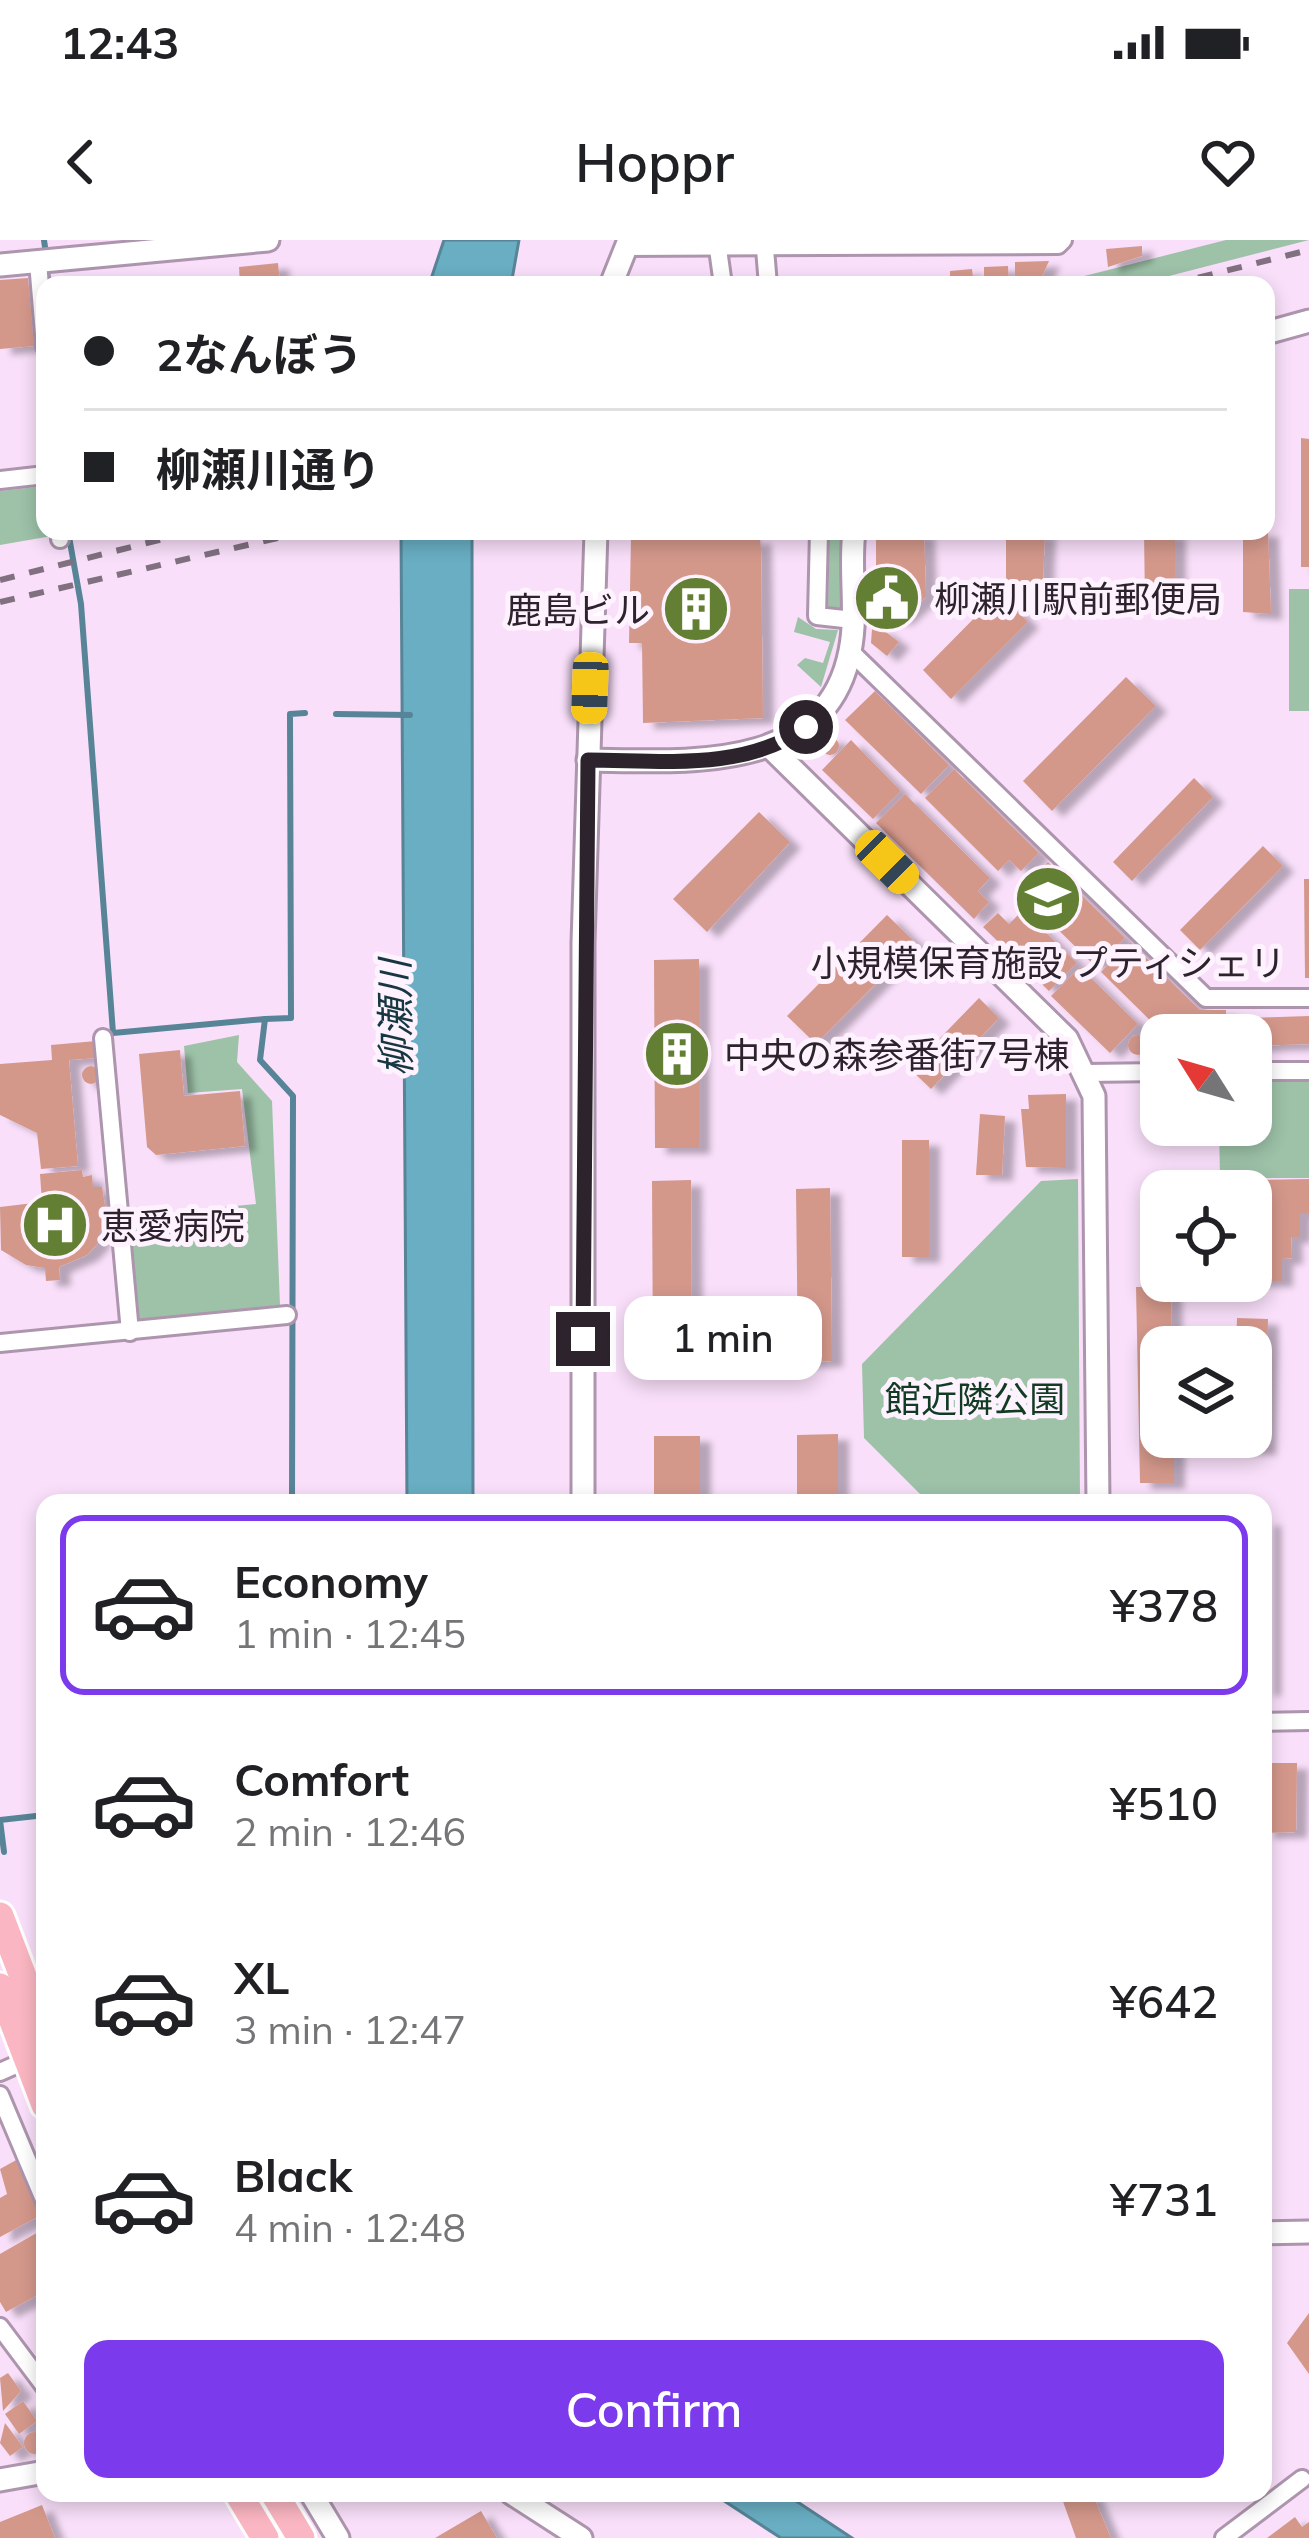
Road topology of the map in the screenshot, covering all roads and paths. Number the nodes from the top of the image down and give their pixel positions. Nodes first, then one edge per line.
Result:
1 (268, 240) edge
2 (1063, 240) edge
3 (628, 244) edge
4 (765, 249) junction
5 (718, 250) junction
6 (38, 262) junction
7 (0, 265) edge
8 (39, 276) edge
9 (615, 276) edge
10 (722, 276) edge
11 (767, 276) edge
12 (1309, 320) edge
13 (1275, 330) edge
14 (36, 476) edge
15 (0, 480) edge
16 (596, 540) edge
17 (819, 540) edge
18 (854, 540) edge
19 (853, 620) junction
20 (850, 651) junction
21 (771, 748) junction
22 (588, 760) junction
23 (1309, 998) edge
24 (103, 1039) dead end
25 (1272, 1071) edge
26 (1309, 1071) edge
27 (1140, 1072) edge
28 (1088, 1073) junction
29 (287, 1315) dead end
30 (130, 1332) junction
31 (0, 1343) edge
32 (583, 1494) edge
33 (1098, 1494) edge
34 (1309, 1721) edge
35 (1272, 1722) edge
36 (0, 1916) edge
37 (0, 1987) edge
38 (36, 2010) edge
39 (29, 2059) junction
40 (0, 2072) edge
41 (36, 2079) edge
42 (0, 2095) edge
43 (36, 2181) edge
44 (1309, 2232) edge
45 (1272, 2233) edge
46 (0, 2327) edge
47 (36, 2375) edge
48 (36, 2474) edge
49 (0, 2480) edge
50 (1302, 2480) dead end
51 (243, 2502) edge
52 (280, 2502) edge
53 (316, 2502) edge
54 (525, 2502) edge
55 (265, 2538) edge
56 (302, 2538) edge
57 (338, 2538) edge
58 (581, 2538) edge
59 (1225, 2538) edge

1 - 6 street
2 - 4 street
3 - 5 street
3 - 9 street
4 - 5 street
4 - 11 street
5 - 10 street
6 - 7 street
6 - 8 street
12 - 13 street
14 - 15 street
16 - 22 street
17 - 19 street
18 - 19 street
19 - 20 street
20 - 21 street
20 - 23 street
21 - 22 street
21 - 28 street
22 - 32 street
24 - 30 street
25 - 26 street
27 - 28 street
28 - 33 street
29 - 30 street
30 - 31 street
34 - 35 street
36 - 38 highway
37 - 39 highway
39 - 40 street
39 - 41 highway
42 - 43 street
44 - 45 street
46 - 47 street
48 - 49 street
50 - 59 street
51 - 55 highway
52 - 56 highway
53 - 57 street
54 - 58 street

